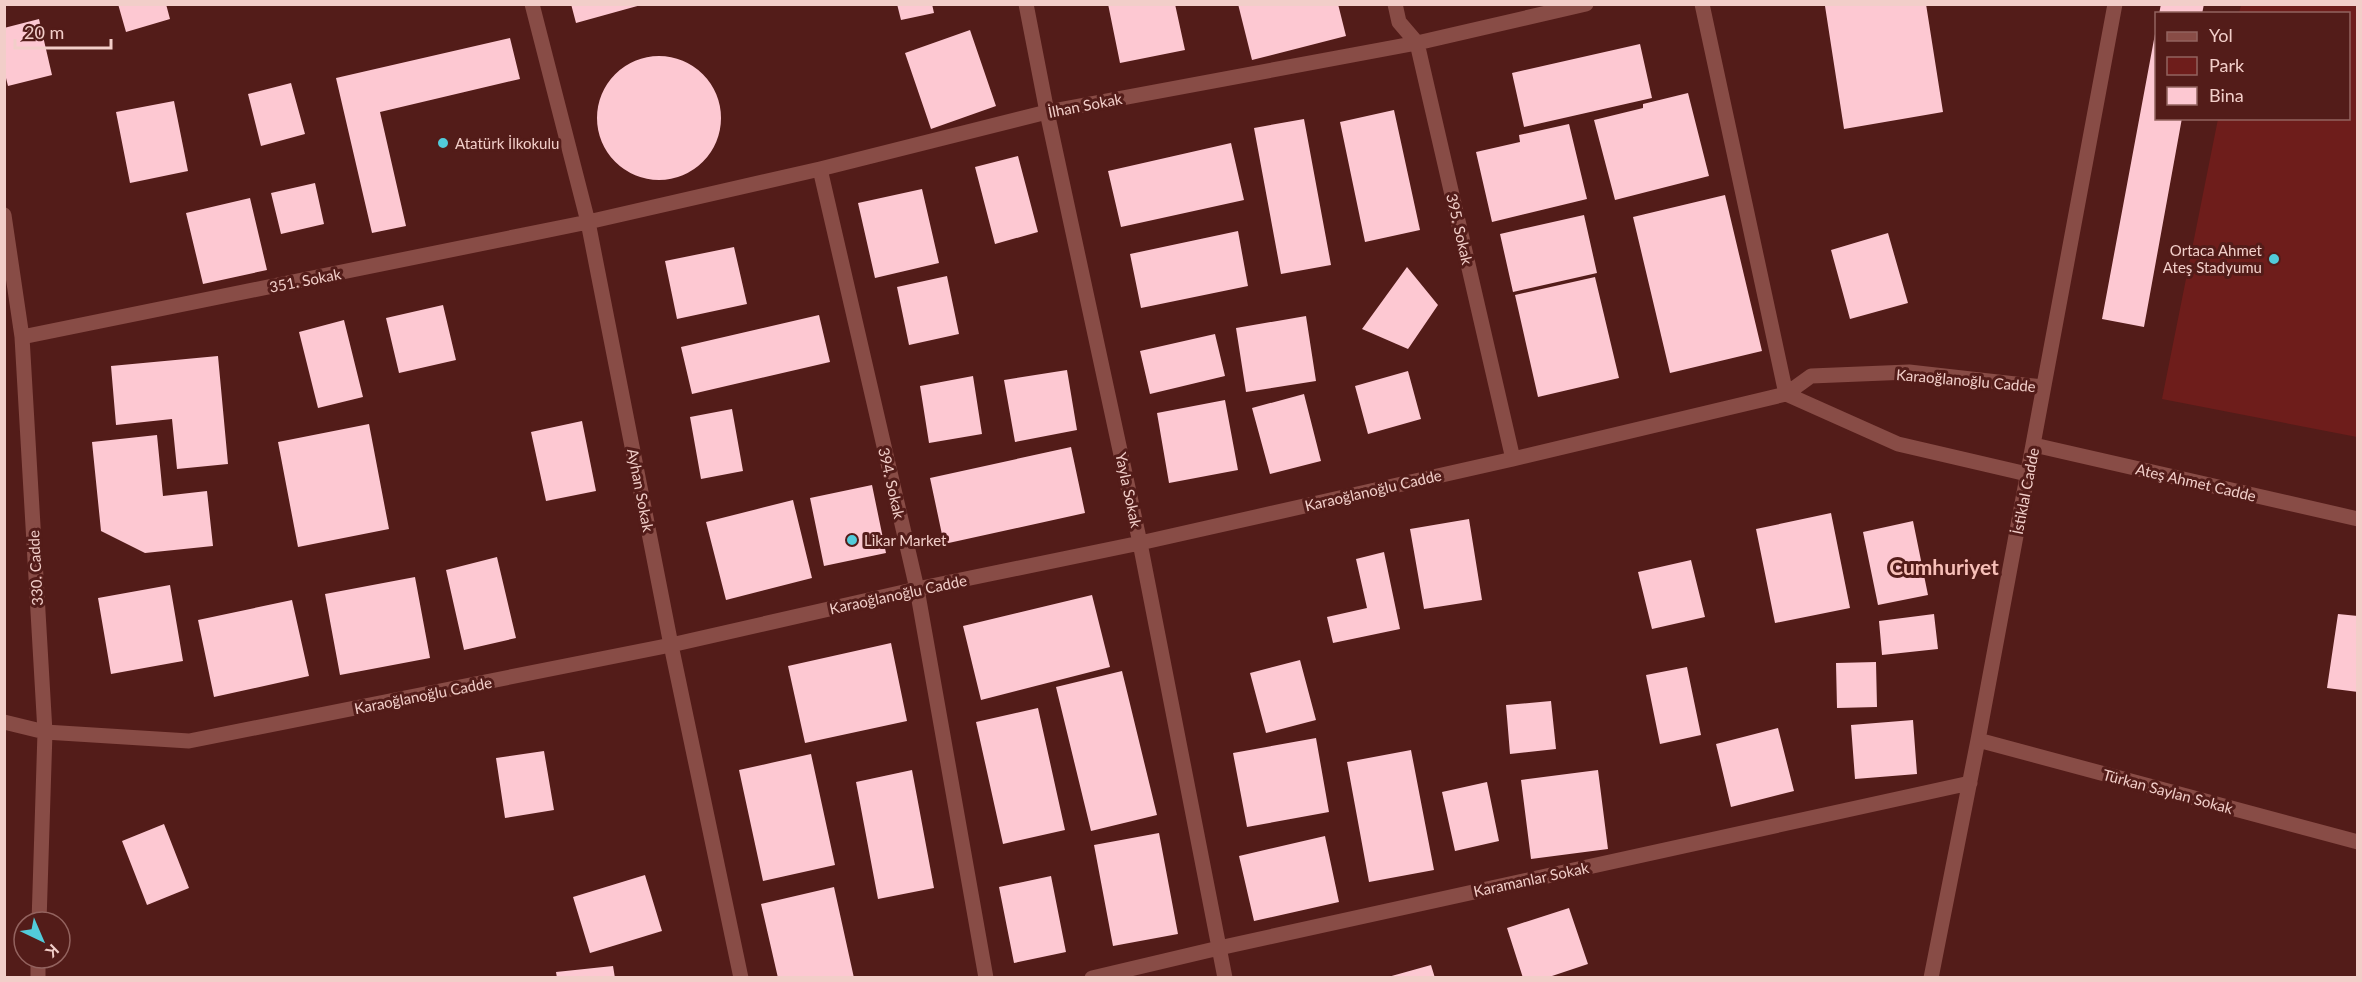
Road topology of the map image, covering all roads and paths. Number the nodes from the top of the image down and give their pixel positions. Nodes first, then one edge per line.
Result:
1 (532, 4) edge
2 (1026, 4) edge
3 (1395, 4) edge
4 (1586, 4) edge
5 (1702, 4) edge
6 (2115, 4) edge
7 (1417, 43) junction
8 (1047, 112) junction
9 (820, 169) junction
10 (4, 215) edge
11 (588, 222) junction
12 (22, 337) junction
13 (2043, 387) junction
14 (1786, 394) junction
15 (2034, 445) junction
16 (1513, 459) junction
17 (2027, 474) junction
18 (2358, 519) edge
19 (1140, 543) junction
20 (917, 589) junction
21 (671, 645) junction
22 (4, 722) edge
23 (45, 732) junction
24 (1978, 740) junction
25 (1970, 783) junction
26 (2358, 842) edge
27 (39, 910) edge
28 (1219, 948) junction
29 (741, 978) edge
30 (986, 978) edge
31 (1092, 978) edge
32 (1225, 978) edge
33 (1931, 978) edge

1 - 11 street, Ayhan Sokak
2 - 8 street, Yayla Sokak
3 - 7 street, 395. Sokak
4 - 7 street, İlhan Sokak
5 - 14 street
6 - 13 street, İstiklal Cadde
7 - 8 street, İlhan Sokak
7 - 16 street, 395. Sokak
8 - 9 street, İlhan Sokak
8 - 19 street, Yayla Sokak
9 - 11 street, İlhan Sokak
9 - 20 street, 394. Sokak
10 - 12 street, 330. Cadde
11 - 12 street, 351. Sokak
11 - 21 street, Ayhan Sokak
12 - 23 street, 330. Cadde
13 - 14 street, Karaoğlanoğlu Cadde
13 - 15 street, İstiklal Cadde
14 - 16 street, Karaoğlanoğlu Cadde
14 - 17 street
15 - 17 street, İstiklal Cadde
15 - 18 street, Ateş Ahmet Cadde
16 - 19 street, Karaoğlanoğlu Cadde
17 - 24 street, İstiklal Cadde
19 - 20 street, Karaoğlanoğlu Cadde
19 - 28 street, Yayla Sokak
20 - 21 street, Karaoğlanoğlu Cadde
20 - 30 street, 394. Sokak
21 - 23 street, Karaoğlanoğlu Cadde
21 - 29 street, Ayhan Sokak
22 - 23 street, Karaoğlanoğlu Cadde
23 - 27 street, 330. Cadde
24 - 25 street, İstiklal Cadde
24 - 26 street, Türkan Saylan Sokak
25 - 28 street, Karamanlar Sokak
25 - 33 street, İstiklal Cadde
28 - 31 street, Karamanlar Sokak
28 - 32 street, Yayla Sokak

